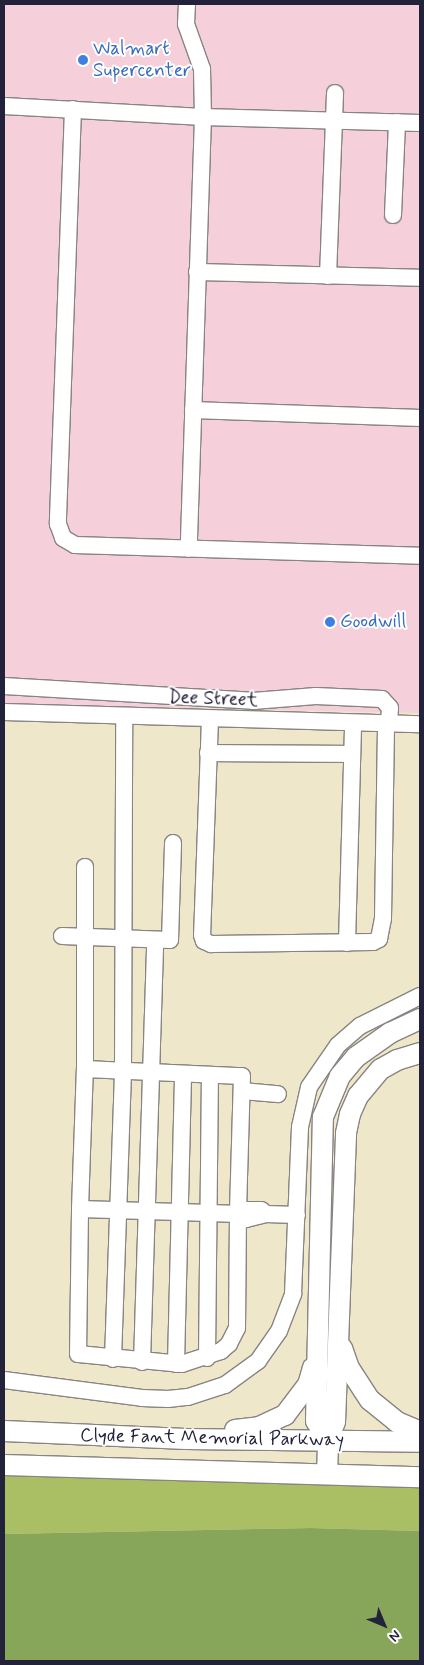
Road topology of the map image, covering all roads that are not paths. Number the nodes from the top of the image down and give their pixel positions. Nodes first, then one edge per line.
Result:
1 (187, 4) edge
2 (335, 94) dead end
3 (4, 106) edge
4 (73, 109) junction
5 (203, 117) junction
6 (334, 121) junction
7 (397, 122) junction
8 (420, 123) edge
9 (393, 215) dead end
10 (197, 272) junction
11 (328, 276) junction
12 (420, 278) edge
13 (193, 410) junction
14 (420, 418) edge
15 (189, 549) junction
16 (420, 556) edge
17 (4, 686) edge
18 (69, 689) junction
19 (174, 697) junction
20 (253, 701) junction
21 (4, 712) edge
22 (67, 714) junction
23 (124, 716) junction
24 (174, 718) junction
25 (210, 719) junction
26 (252, 720) junction
27 (353, 723) junction
28 (388, 724) junction
29 (420, 724) edge
30 (208, 753) junction
31 (352, 754) junction
32 (173, 843) dead end
33 (85, 867) dead end
34 (62, 936) dead end
35 (85, 938) junction
36 (124, 938) junction
37 (155, 940) junction
38 (347, 943) junction
39 (420, 996) edge
40 (420, 1019) edge
41 (420, 1054) edge
42 (85, 1069) junction
43 (123, 1071) junction
44 (153, 1073) junction
45 (183, 1074) junction
46 (210, 1075) junction
47 (242, 1091) junction
48 (278, 1094) dead end
49 (80, 1210) junction
50 (118, 1211) junction
51 (148, 1211) junction
52 (178, 1212) junction
53 (209, 1213) junction
54 (240, 1214) junction
55 (297, 1214) junction
56 (339, 1338) junction
57 (317, 1354) junction
58 (113, 1358) junction
59 (207, 1358) junction
60 (142, 1362) junction
61 (176, 1364) junction
62 (4, 1380) edge
63 (4, 1431) edge
64 (420, 1432) edge
65 (186, 1439) junction
66 (328, 1440) junction
67 (420, 1442) edge
68 (4, 1465) edge
69 (327, 1474) junction
70 (420, 1476) edge

1 - 5 street
2 - 6 street
3 - 4 street
4 - 5 street
4 - 15 street
5 - 6 street
5 - 10 street
6 - 7 street
6 - 11 street
7 - 8 street
7 - 9 street
10 - 11 street
10 - 13 street
11 - 12 street
13 - 14 street
13 - 15 street
15 - 16 street
17 - 18 street
18 - 19 street
18 - 22 street
19 - 20 street
19 - 24 street
20 - 26 street
20 - 28 street
21 - 22 street, Dee Street
22 - 23 street, Dee Street
23 - 24 street, Dee Street
23 - 36 street
24 - 25 street, Dee Street
25 - 26 street, Dee Street
25 - 30 street
26 - 27 street, Dee Street
27 - 28 street, Dee Street
27 - 31 street
28 - 29 street, Dee Street
28 - 38 street
30 - 31 street
30 - 38 street
31 - 38 street
32 - 37 street
33 - 35 street
34 - 35 street
35 - 36 street
35 - 42 street
36 - 37 street
36 - 43 street
37 - 44 street
39 - 55 street
40 - 57 main road
41 - 56 main road
42 - 43 street
42 - 49 street
43 - 44 street
43 - 50 street
44 - 45 street
44 - 51 street
45 - 46 street
45 - 52 street
46 - 47 street
46 - 53 street
47 - 48 street
47 - 54 street
49 - 50 street
49 - 58 street
50 - 51 street
50 - 58 street
51 - 52 street
51 - 60 street
52 - 53 street
52 - 61 street
53 - 54 street
53 - 59 street
54 - 55 street
54 - 59 street
55 - 62 street
56 - 64 main road
56 - 66 main road
57 - 65 main road
57 - 66 main road
58 - 60 street
59 - 61 street
60 - 61 street
63 - 65 main road, Clyde Fant Memorial Parkway
65 - 66 main road, Clyde Fant Memorial Parkway
66 - 67 main road, Clyde Fant Memorial Parkway
66 - 69 main road
68 - 69 main road, Clyde Fant Memorial Parkway
69 - 70 main road, Clyde Fant Memorial Parkway

